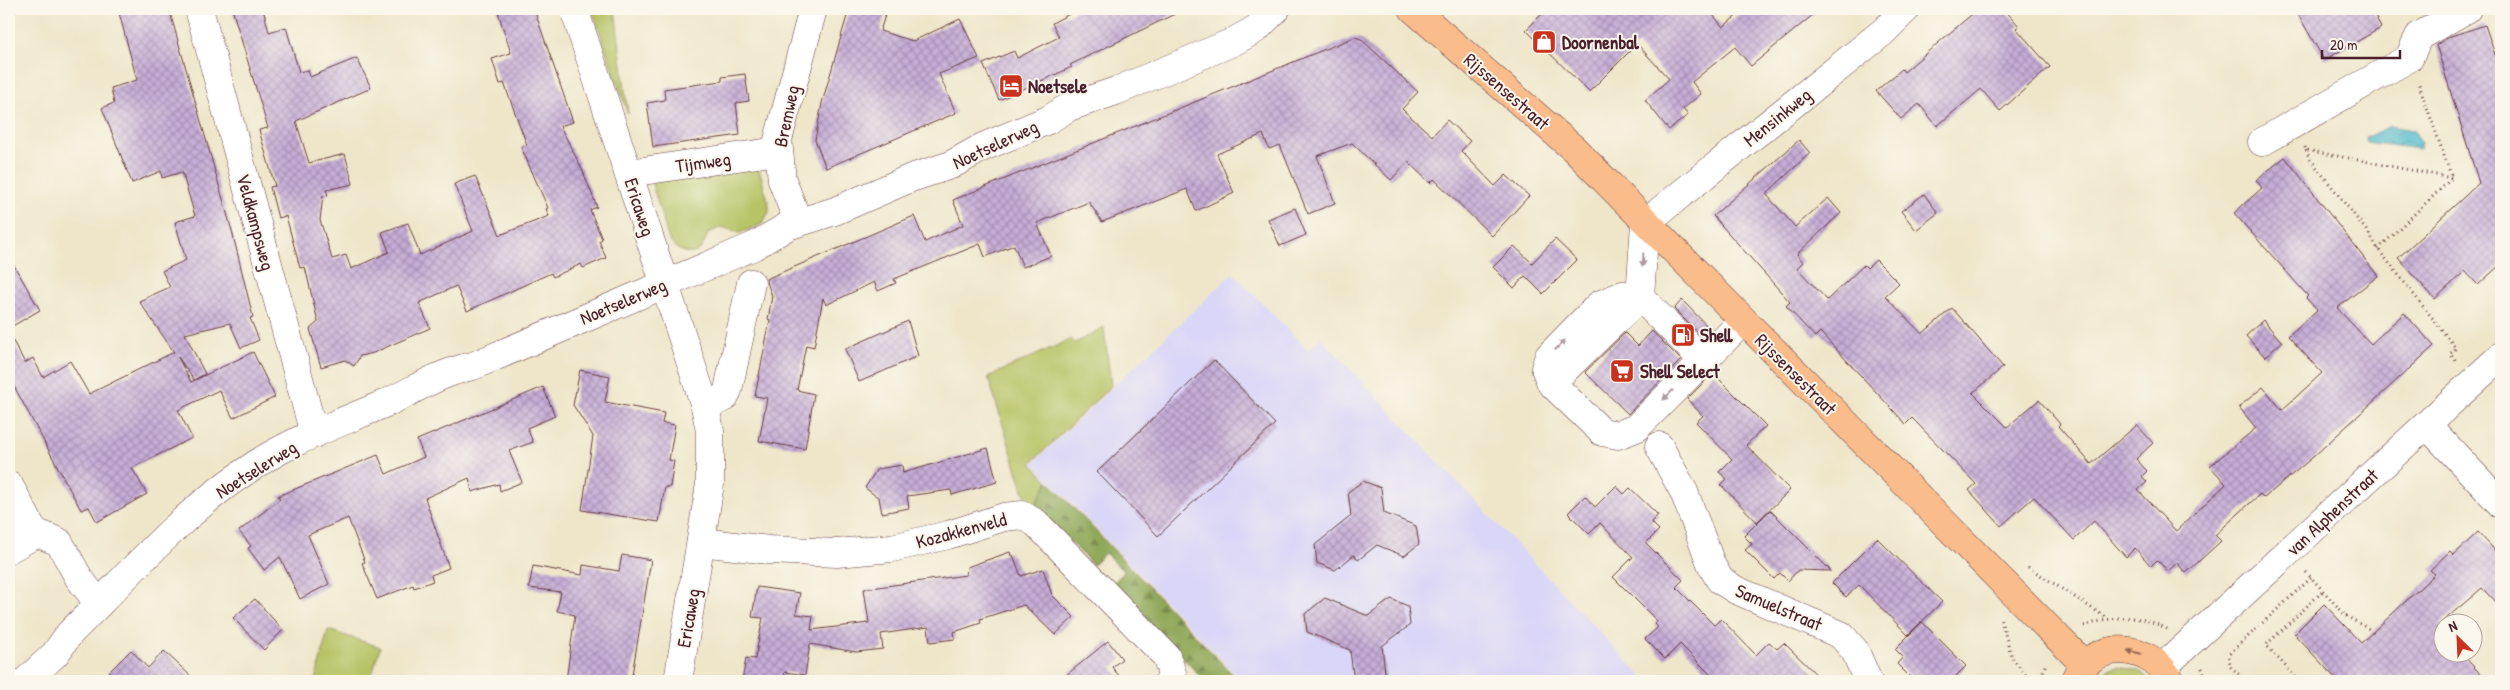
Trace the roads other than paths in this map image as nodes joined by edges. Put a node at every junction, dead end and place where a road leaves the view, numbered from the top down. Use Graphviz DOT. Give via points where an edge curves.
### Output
graph roads {
  1 [pos="198,9"];
  2 [pos="574,9"];
  3 [pos="813,9"];
  4 [pos="1276,9"];
  5 [pos="1413,9"];
  6 [pos="1906,9"];
  7 [pos="2467,9"];
  8 [pos="2262,142"];
  9 [pos="777,152"];
  10 [pos="629,173"];
  11 [pos="798,222"];
  12 [pos="1645,222"];
  13 [pos="751,283"];
  14 [pos="665,284"];
  15 [pos="1640,297"];
  16 [pos="1743,321"];
  17 [pos="2501,356"];
  18 [pos="1702,360"];
  19 [pos="705,406"];
  20 [pos="2427,425"];
  21 [pos="314,434"];
  22 [pos="1659,446"];
  23 [pos="9,485"];
  24 [pos="2501,504"];
  25 [pos="37,533"];
  26 [pos="701,542"];
  27 [pos="9,549"];
  28 [pos="99,604"];
  29 [pos="2079,673"];
  30 [pos="2166,675"];
  31 [pos="26,681"];
  32 [pos="678,681"];
  33 [pos="1169,681"];
  34 [pos="1868,681"];
  1 -- 21 [label="street, Veldkampsweg"];
  2 -- 10 [label="street, Ericaweg"];
  3 -- 9 [label="street, Bremweg" via="779,129"];
  4 -- 11 [label="street, Noetselerweg" via="1256,29 1233,42 1069,107 951,165 911,178 835,211"];
  5 -- 12 [label="main road, Rijssensestraat" via="1574,150"];
  6 -- 12 [label="street, Mensinkweg" via="1883,32"];
  7 -- 8 [label="street" via="2419,36 2410,58"];
  9 -- 10 [label="street, Tijmweg"];
  9 -- 11 [label="street, Bremweg" via="782,180"];
  10 -- 14 [label="street, Ericaweg"];
  11 -- 14 [label="street, Noetselerweg" via="754,246"];
  12 -- 15 [label="street, one-way"];
  12 -- 16 [label="main road, Rijssensestraat"];
  13 -- 19 [label="street" via="728,390 724,398"];
  14 -- 19 [label="street, Ericaweg"];
  14 -- 21 [label="street, Noetselerweg" via="473,366 443,375"];
  15 -- 18 [label="street"];
  18 -- 15 [label="street, one-way" via="1636,428 1618,435 1602,432 1551,383 1545,368 1549,356 1599,305 1623,295"];
  16 -- 18 [label="street"];
  16 -- 29 [label="main road, Rijssensestraat"];
  17 -- 20 [label="street, van Alphenstraat"];
  19 -- 26 [label="street, Ericaweg" via="711,458"];
  20 -- 24 [label="street"];
  20 -- 30 [label="street, van Alphenstraat" via="2288,553"];
  21 -- 28 [label="street, Noetselerweg" via="265,458 220,489"];
  22 -- 34 [label="street, Samuelstraat" via="1684,492 1720,580 1841,635 1854,651"];
  23 -- 25 [label="street"];
  25 -- 27 [label="street"];
  25 -- 28 [label="street" via="59,542 79,578"];
  26 -- 32 [label="street, Ericaweg"];
  26 -- 33 [label="street, Kozakkenveld" via="770,550 846,552 892,548 1022,515 1036,523 1166,656 1172,673"];
  28 -- 31 [label="street, Noetselerweg"];
  30 -- 29 [label="main road, one-way" via="2142,654 2118,649 2100,654"];
}
